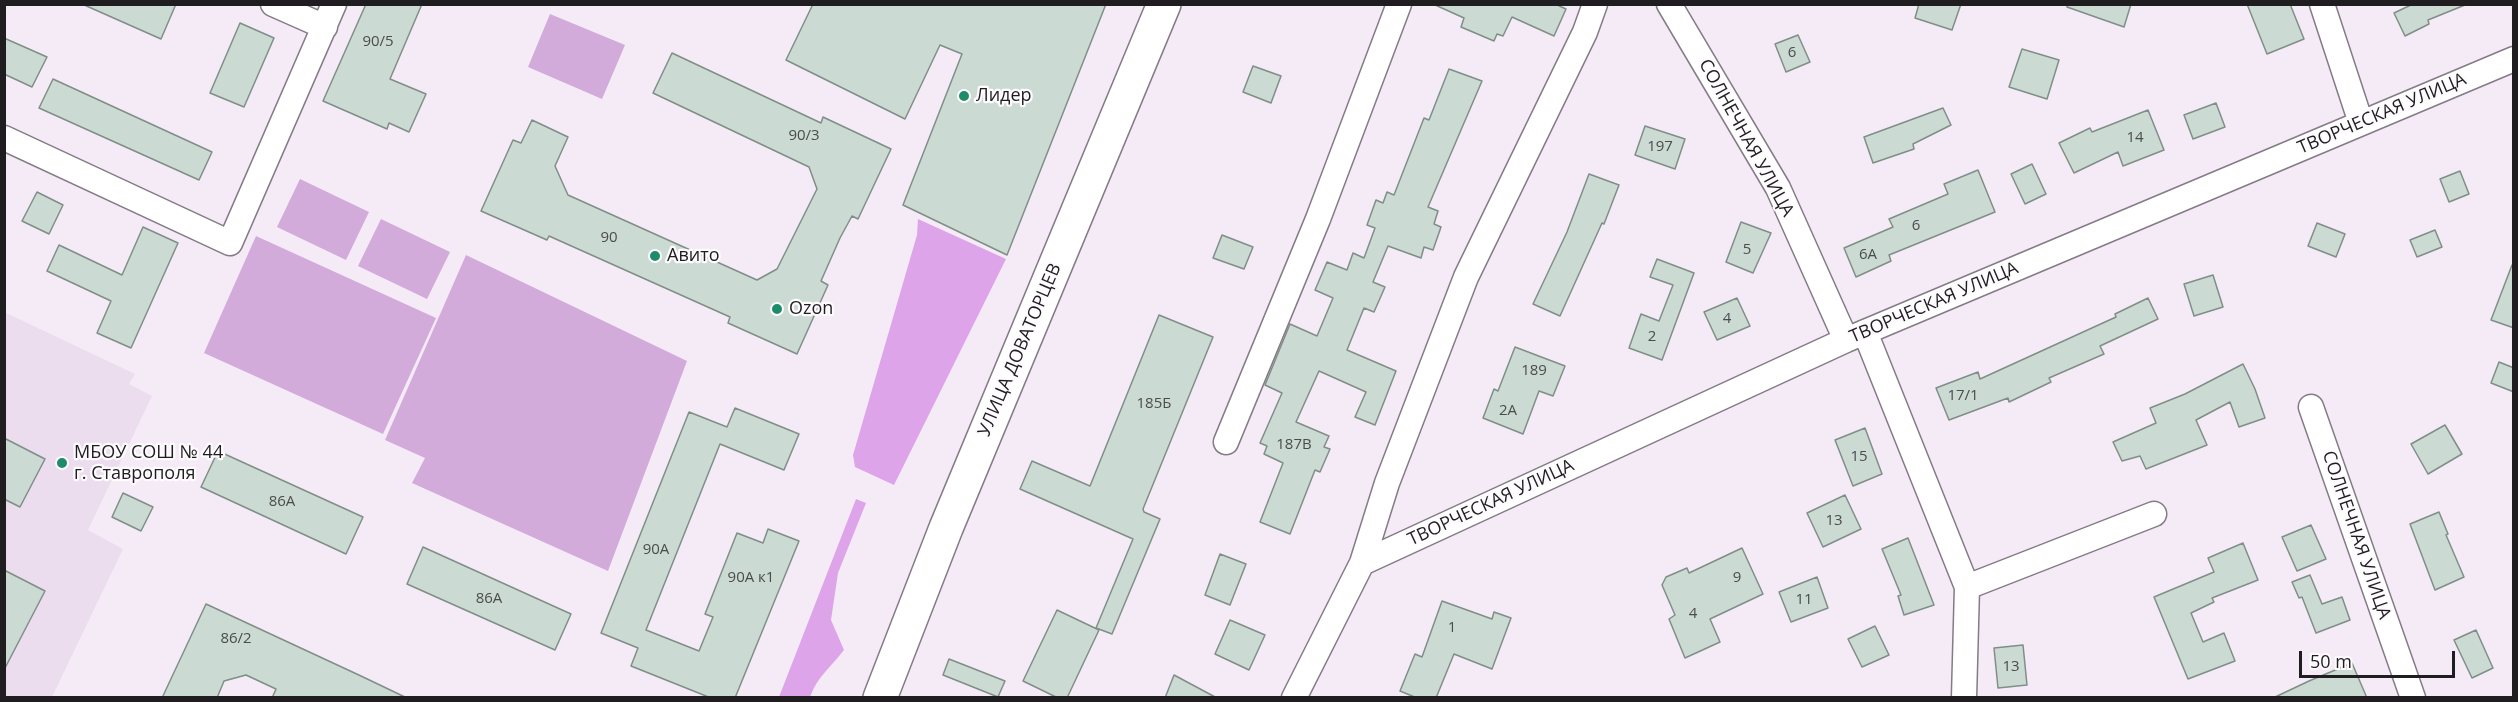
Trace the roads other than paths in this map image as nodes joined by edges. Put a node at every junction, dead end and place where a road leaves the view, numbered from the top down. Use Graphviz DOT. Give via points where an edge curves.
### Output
graph roads {
  1 [pos="273,4"];
  2 [pos="334,4"];
  3 [pos="1164,4"];
  4 [pos="1400,4"];
  5 [pos="1595,4"];
  6 [pos="1669,4"];
  7 [pos="2322,4"];
  8 [pos="325,27"];
  9 [pos="2514,59"];
  10 [pos="2361,123"];
  11 [pos="4,138"];
  12 [pos="1856,336"];
  13 [pos="2311,407"];
  14 [pos="1226,442"];
  15 [pos="2154,514"];
  16 [pos="1362,563"];
  17 [pos="1967,587"];
  18 [pos="880,698"];
  19 [pos="1294,698"];
  20 [pos="1964,698"];
  21 [pos="2413,698"];
  1 -- 8 [label="street"];
  2 -- 8 [label="street"];
  3 -- 18 [label="main road, УЛИЦА ДОВАТОРЦЕВ" via="946,528"];
  4 -- 14 [label="street"];
  5 -- 16 [label="street" via="1466,277"];
  6 -- 12 [label="street, СОЛНЕЧНАЯ УЛИЦА" via="1778,188"];
  7 -- 10 [label="street"];
  8 -- 11 [label="street" via="230,243"];
  9 -- 10 [label="street, ТВОРЧЕСКАЯ УЛИЦА"];
  10 -- 12 [label="street, ТВОРЧЕСКАЯ УЛИЦА"];
  12 -- 16 [label="street, ТВОРЧЕСКАЯ УЛИЦА"];
  12 -- 17 [label="street, СОЛНЕЧНАЯ УЛИЦА"];
  13 -- 21 [label="street, СОЛНЕЧНАЯ УЛИЦА"];
  15 -- 17 [label="street"];
  16 -- 19 [label="street"];
  17 -- 20 [label="street, СОЛНЕЧНАЯ УЛИЦА"];
}
